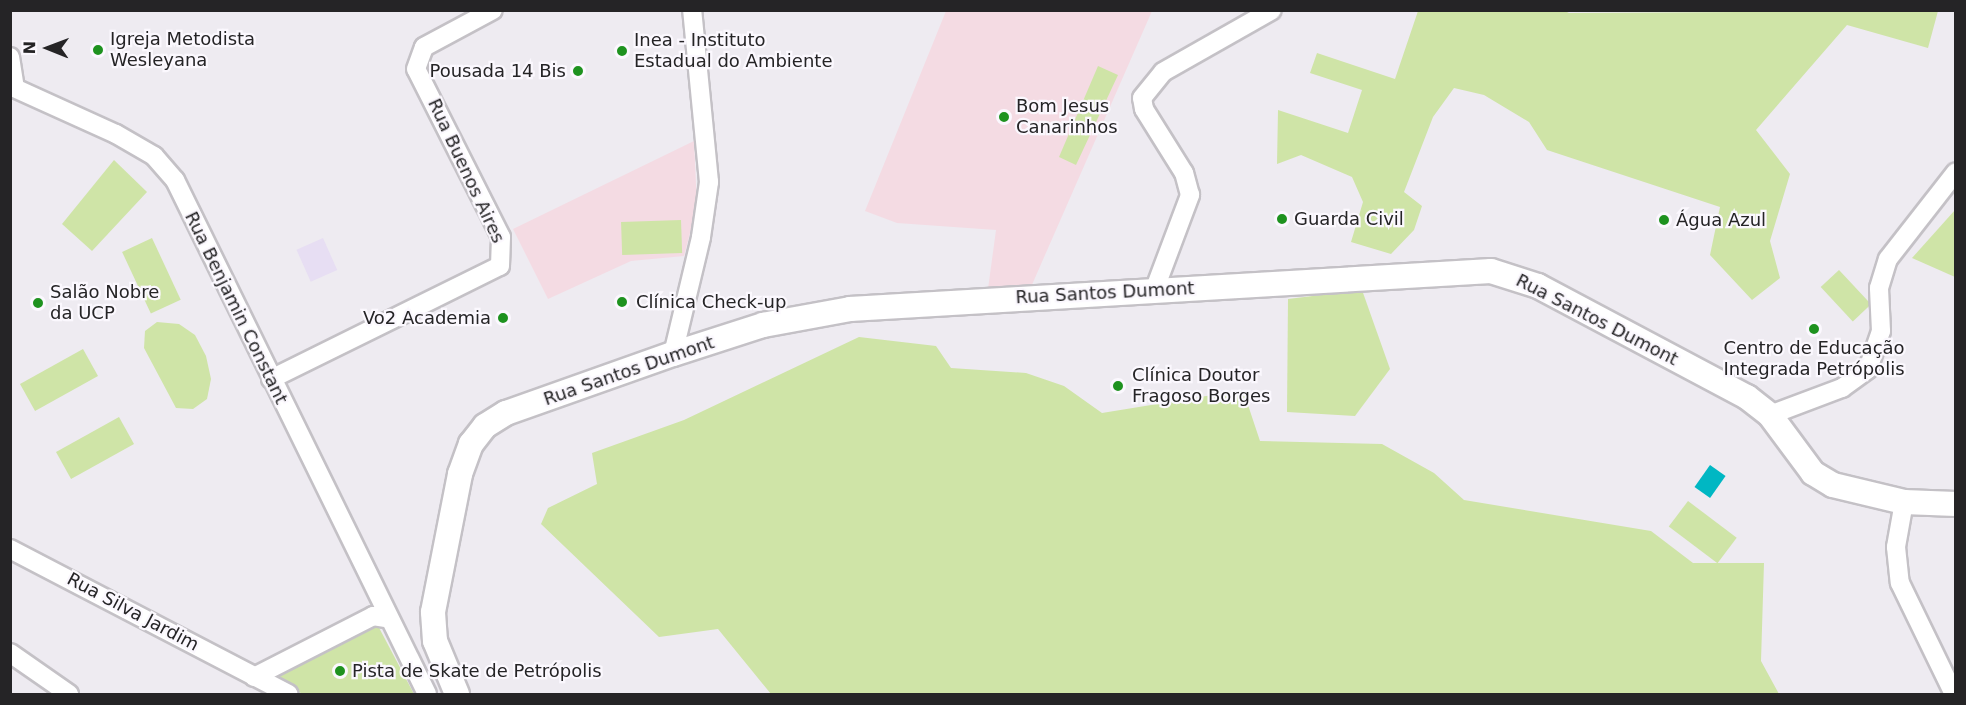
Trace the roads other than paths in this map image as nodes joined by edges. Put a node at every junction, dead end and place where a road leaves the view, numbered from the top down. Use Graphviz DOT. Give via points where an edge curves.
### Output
graph roads {
  1 [pos="493,10"];
  2 [pos="692,10"];
  3 [pos="1272,10"];
  4 [pos="462,17"];
  5 [pos="10,57"];
  6 [pos="13,87"];
  7 [pos="1956,172"];
  8 [pos="1154,291"];
  9 [pos="673,354"];
  10 [pos="271,380"];
  11 [pos="1770,415"];
  12 [pos="1904,502"];
  13 [pos="1956,504"];
  14 [pos="10,549"];
  15 [pos="379,613"];
  16 [pos="10,652"];
  17 [pos="254,677"];
  18 [pos="69,694"];
  19 [pos="288,694"];
  20 [pos="427,694"];
  21 [pos="457,694"];
  22 [pos="1954,694"];
  1 -- 4 [label="street, Rua Buenos Aires"];
  2 -- 9 [label="street" via="709,182 697,260"];
  3 -- 8 [label="street" via="1163,72 1142,98 1190,195"];
  4 -- 10 [label="street, Rua Buenos Aires" via="424,47 417,69 501,237 500,266"];
  5 -- 6 [label="street"];
  6 -- 10 [label="street, Rua Benjamin Constant" via="154,156 175,180"];
  7 -- 11 [label="street" via="1899,239 1888,259 1879,288 1881,331 1868,369 1842,388"];
  8 -- 9 [label="main road, Rua Santos Dumont" via="850,309 790,318"];
  8 -- 11 [label="main road, Rua Santos Dumont" via="1491,271 1538,286 1747,397"];
  9 -- 21 [label="main road, Rua Santos Dumont" via="506,413 485,426 471,444 460,474 432,626"];
  10 -- 15 [label="street, Rua Benjamin Constant"];
  11 -- 12 [label="main road, Rua Santos Dumont" via="1813,473 1843,488"];
  12 -- 13 [label="main road, Rua Santos Dumont"];
  12 -- 22 [label="street" via="1896,547 1900,583"];
  14 -- 17 [label="street, Rua Silva Jardim"];
  15 -- 17 [label="street"];
  15 -- 20 [label="street, Rua Benjamin Constant"];
  16 -- 18 [label="street"];
  17 -- 19 [label="street, Rua Silva Jardim"];
}
